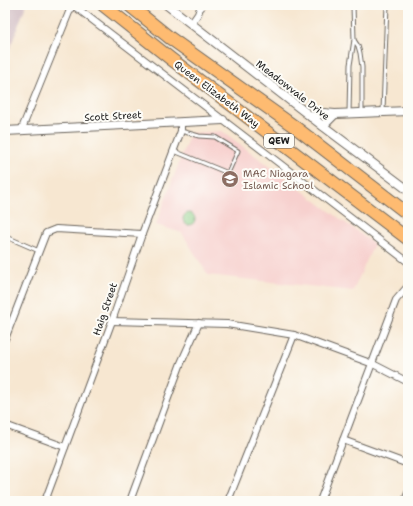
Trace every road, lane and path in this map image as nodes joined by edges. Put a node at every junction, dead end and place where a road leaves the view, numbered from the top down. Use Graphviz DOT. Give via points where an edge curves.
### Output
graph roads {
  1 [pos="73,5"];
  2 [pos="100,5"];
  3 [pos="103,5"];
  4 [pos="129,5"];
  5 [pos="167,5"];
  6 [pos="201,5"];
  7 [pos="353,5"];
  8 [pos="387,5"];
  9 [pos="191,24"];
  10 [pos="354,40"];
  11 [pos="150,42"];
  12 [pos="408,111"];
  13 [pos="382,112"];
  14 [pos="335,114"];
  15 [pos="362,114"];
  16 [pos="349,115"];
  17 [pos="311,117"];
  18 [pos="222,120"];
  19 [pos="181,126"];
  20 [pos="323,126"];
  21 [pos="21,131"];
  22 [pos="5,132"];
  23 [pos="174,151"];
  24 [pos="408,190"];
  25 [pos="408,214"];
  26 [pos="142,234"];
  27 [pos="408,239"];
  28 [pos="5,242"];
  29 [pos="39,250"];
  30 [pos="408,262"];
  31 [pos="408,286"];
  32 [pos="112,321"];
  33 [pos="199,323"];
  34 [pos="294,335"];
  35 [pos="5,340"];
  36 [pos="373,364"];
  37 [pos="408,382"];
  38 [pos="5,425"];
  39 [pos="343,440"];
  40 [pos="65,447"];
  41 [pos="408,464"];
  42 [pos="408,493"];
  43 [pos="45,501"];
  44 [pos="130,501"];
  45 [pos="228,501"];
  46 [pos="320,501"];
  47 [pos="405,501"];
  1 -- 18 [label="street"];
  1 -- 21 [label="street"];
  2 -- 11 [label="highway"];
  3 -- 11 [label="highway, Queen Elizabeth Way / QEW"];
  4 -- 25 [label="highway, Queen Elizabeth Way / QEW"];
  5 -- 9 [label="street, Meadowvale Drive"];
  6 -- 9 [label="street"];
  7 -- 10 [label="lane"];
  8 -- 13 [label="lane"];
  9 -- 17 [label="street, Meadowvale Drive"];
  10 -- 15 [label="lane" via="362,60"];
  10 -- 16 [label="lane" via="350,65"];
  11 -- 27 [label="highway, Queen Elizabeth Way / QEW"];
  12 -- 13 [label="street"];
  13 -- 15 [label="street"];
  14 -- 16 [label="street"];
  14 -- 17 [label="street" via="324,113"];
  14 -- 20 [label="street"];
  15 -- 16 [label="street"];
  17 -- 20 [label="street, Meadowvale Drive"];
  18 -- 19 [label="street, Scott Street"];
  18 -- 30 [label="street"];
  19 -- 21 [label="street, Scott Street"];
  19 -- 23 [label="street, Haig Street"];
  19 -- 23 [label="lane" via="199,136 215,137 238,151 228,173"];
  20 -- 24 [label="street, Meadowvale Drive"];
  21 -- 22 [label="street, Scott Street"];
  23 -- 26 [label="street, Haig Street"];
  26 -- 29 [label="street" via="56,229 46,233"];
  26 -- 32 [label="street, Haig Street"];
  28 -- 29 [label="lane" via="9,238"];
  29 -- 35 [label="street"];
  31 -- 36 [label="street" via="396,300"];
  32 -- 33 [label="street"];
  32 -- 40 [label="street, Haig Street"];
  33 -- 34 [label="street" via="227,324"];
  33 -- 44 [label="street" via="181,363"];
  34 -- 36 [label="street"];
  34 -- 45 [label="street"];
  36 -- 37 [label="street"];
  36 -- 39 [label="street"];
  38 -- 40 [label="street"];
  39 -- 41 [label="street"];
  39 -- 46 [label="street"];
  40 -- 43 [label="street, Haig Street"];
  42 -- 47 [label="street"];
}
